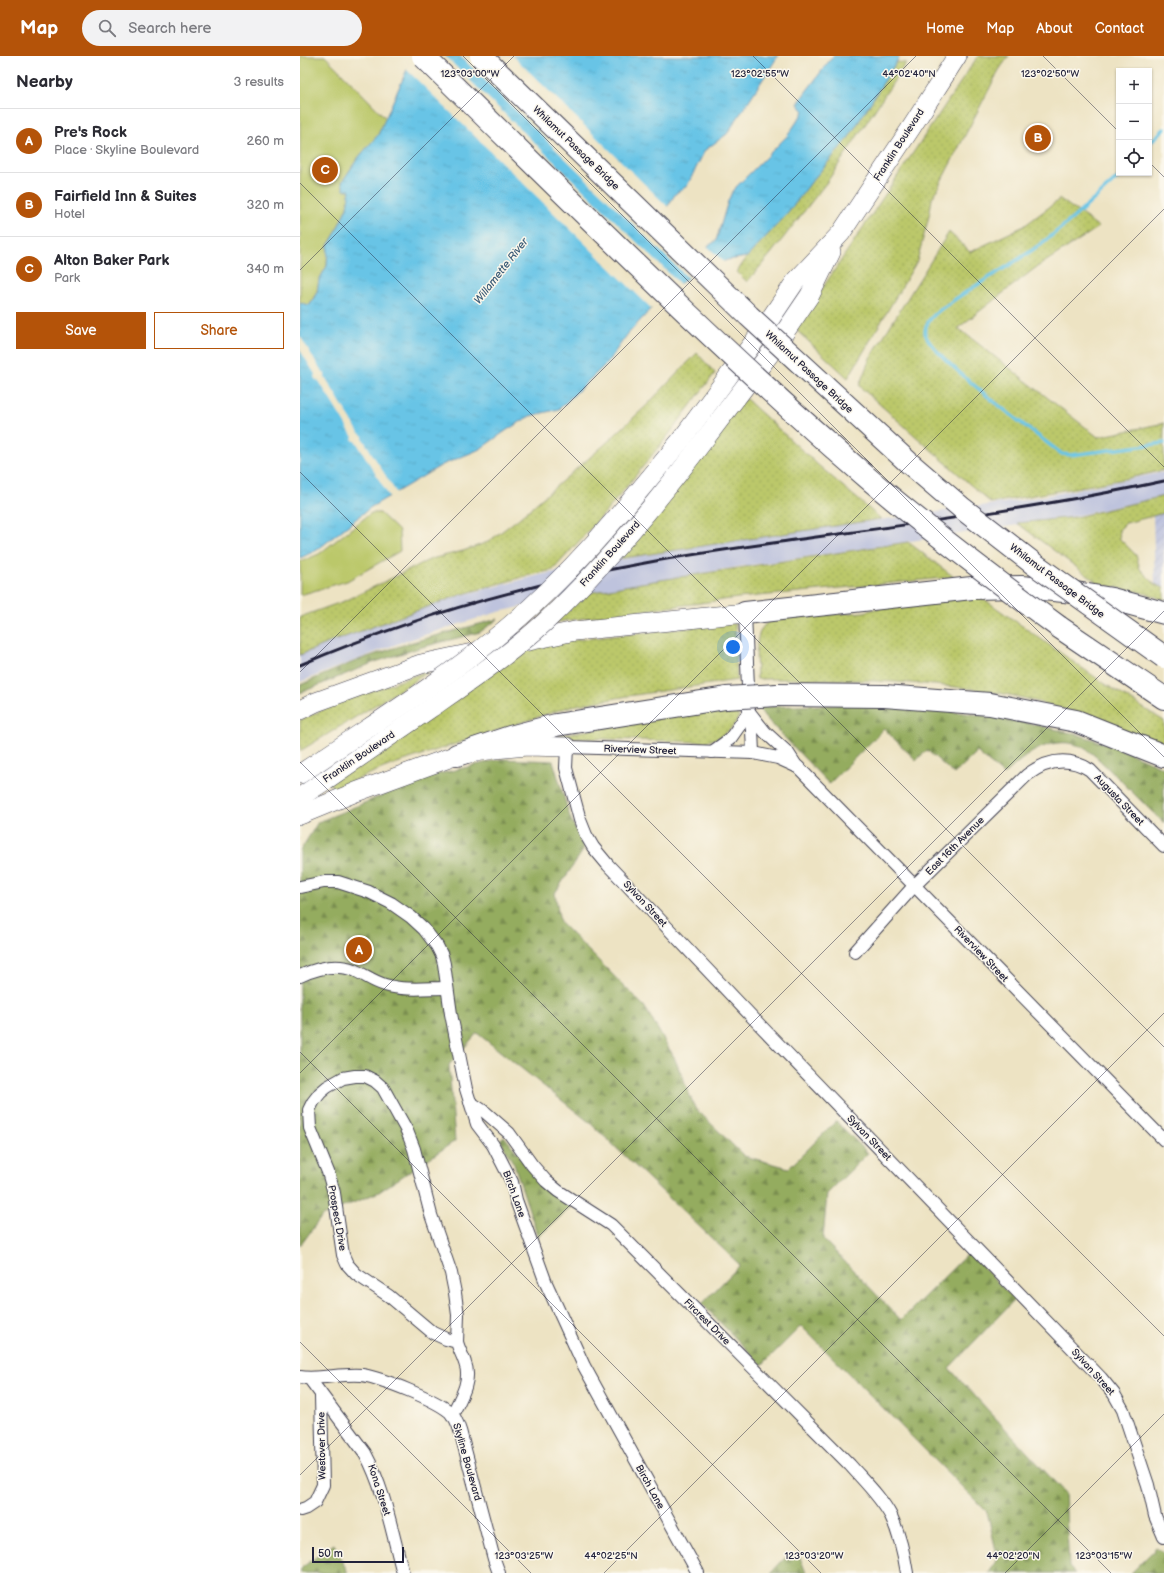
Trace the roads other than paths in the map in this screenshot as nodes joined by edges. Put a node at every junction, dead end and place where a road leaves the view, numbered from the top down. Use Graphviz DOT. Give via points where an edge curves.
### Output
graph roads {
  1 [pos="423,56"];
  2 [pos="482,56"];
  3 [pos="957,56"];
  4 [pos="840,234"];
  5 [pos="745,613"];
  6 [pos="1164,613"];
  7 [pos="1164,657"];
  8 [pos="1164,698"];
  9 [pos="300,710"];
  10 [pos="749,712"];
  11 [pos="567,747"];
  12 [pos="712,752"];
  13 [pos="752,753"];
  14 [pos="457,755"];
  15 [pos="1164,756"];
  16 [pos="1070,762"];
  17 [pos="798,767"];
  18 [pos="307,769"];
  19 [pos="300,798"];
  20 [pos="300,815"];
  21 [pos="1164,846"];
  22 [pos="914,886"];
  23 [pos="300,887"];
  24 [pos="855,952"];
  25 [pos="300,976"];
  26 [pos="447,988"];
  27 [pos="470,1102"];
  28 [pos="1164,1140"];
  29 [pos="457,1342"];
  30 [pos="304,1377"];
  31 [pos="321,1396"];
  32 [pos="452,1415"];
  33 [pos="300,1510"];
  34 [pos="1164,1537"];
  35 [pos="403,1573"];
  36 [pos="499,1573"];
  37 [pos="698,1573"];
  38 [pos="907,1573"];
  1 -- 8 [label="highway, bridge" via="685,311 870,480 962,555 1059,627"];
  2 -- 7 [label="highway, Whilamut Passage Bridge, bridge" via="748,316 902,457 1034,564"];
  3 -- 4 [label="main road, Franklin Boulevard"];
  4 -- 18 [label="main road, Franklin Boulevard, bridge" via="795,282 681,440 569,570 496,638 457,668"];
  4 -- 19 [label="main road, Franklin Boulevard, bridge" via="810,295 772,351 652,508 592,575 511,651"];
  5 -- 6 [label="highway" via="972,588 1021,587 1064,590"];
  5 -- 9 [label="main road" via="575,631 429,662"];
  5 -- 10 [label="street"];
  10 -- 12 [label="street" via="730,739"];
  10 -- 13 [label="street"];
  10 -- 17 [label="street, Riverview Street"];
  11 -- 12 [label="street, Riverview Street"];
  11 -- 14 [label="main road" via="527,746"];
  11 -- 34 [label="street, Sylvan Street" via="566,768 580,820 593,847 608,865 1114,1394 1124,1410 1155,1516"];
  12 -- 13 [label="street, Riverview Street"];
  13 -- 17 [label="street, Riverview Street" via="778,758"];
  14 -- 15 [label="highway, bridge" via="556,725 726,698 777,695 884,696 990,704 1076,721"];
  14 -- 20 [label="main road"];
  16 -- 21 [label="street, Augusta Street" via="1083,766 1094,774"];
  16 -- 22 [label="street, East 16th Avenue" via="1047,763 1027,775"];
  17 -- 22 [label="street, Riverview Street"];
  22 -- 24 [label="street, East 16th Avenue"];
  22 -- 28 [label="street, Riverview Street"];
  23 -- 26 [label="street, Birch Lane" via="338,882 369,892 391,903 416,921 437,946 442,956"];
  25 -- 26 [label="street" via="332,966 354,970 396,988"];
  26 -- 27 [label="street, Birch Lane"];
  27 -- 37 [label="street, Birch Lane" via="477,1124 493,1145 512,1182 546,1283 568,1334"];
  27 -- 38 [label="street, Fircrest Drive" via="509,1133 532,1165 558,1191 611,1225 850,1465 890,1515 896,1528"];
  29 -- 29 [label="street, Prospect Drive" via="458,1315 451,1273 431,1216 414,1149 383,1088 365,1076 344,1078 320,1093 309,1110 309,1117 310,1128 334,1193 347,1264 356,1274 389,1296 433,1333"];
  29 -- 32 [label="street, Prospect Drive" via="467,1372 465,1386"];
  30 -- 31 [label="street, Kona Street"];
  30 -- 32 [label="street, Skyline Boulevard" via="374,1377 443,1407"];
  31 -- 33 [label="street, Westover Drive" via="323,1485 315,1502"];
  31 -- 35 [label="street, Kona Street" via="372,1466"];
  32 -- 36 [label="street, Skyline Boulevard" via="463,1442"];
}
